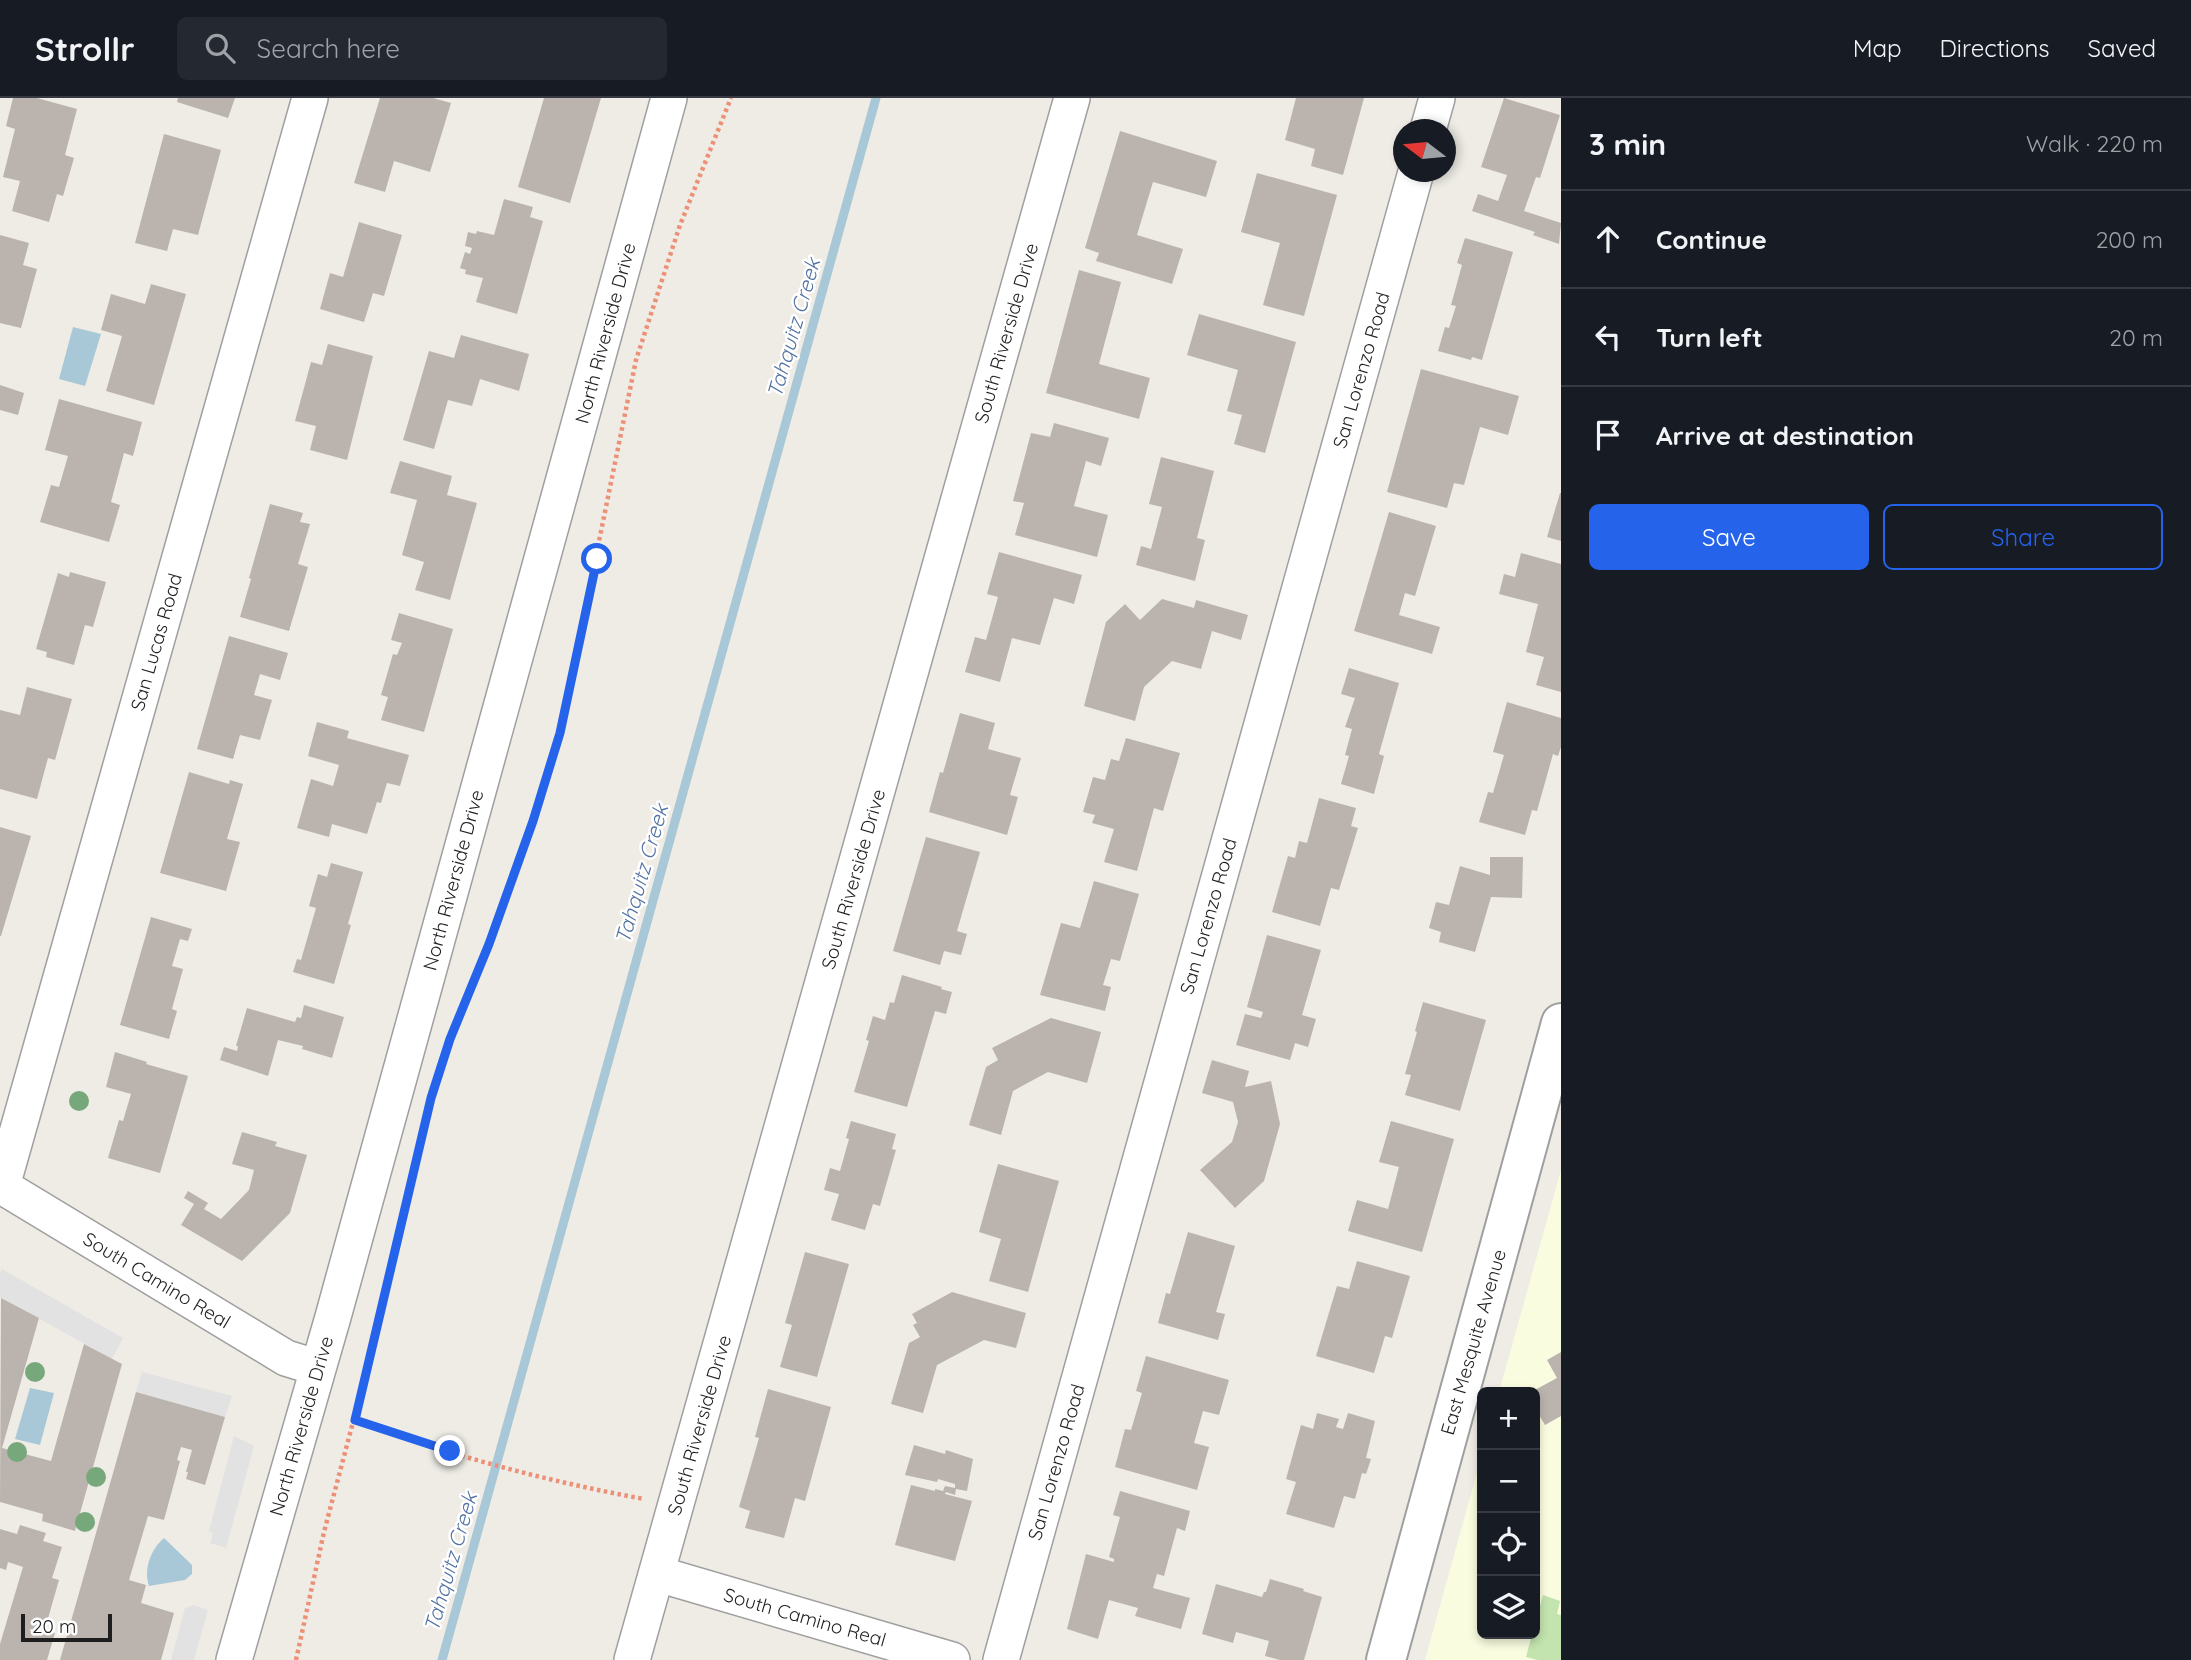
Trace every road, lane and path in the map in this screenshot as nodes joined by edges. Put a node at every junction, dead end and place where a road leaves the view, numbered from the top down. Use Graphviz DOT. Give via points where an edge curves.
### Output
graph roads {
  1 [pos="310,98"];
  2 [pos="669,98"];
  3 [pos="731,98"];
  4 [pos="1072,98"];
  5 [pos="1437,98"];
  6 [pos="1431,119"];
  7 [pos="1413,182"];
  8 [pos="1561,1023"];
  9 [pos="1,1185"];
  10 [pos="318,1368"];
  11 [pos="355,1420"];
  12 [pos="652,1500"];
  13 [pos="657,1574"];
  14 [pos="234,1660"];
  15 [pos="296,1660"];
  16 [pos="632,1660"];
  17 [pos="952,1660"];
  18 [pos="1001,1660"];
  19 [pos="1386,1660"];
  1 -- 9 [label="street, San Lucas Road"];
  2 -- 10 [label="street, North Riverside Drive"];
  3 -- 11 [label="path" via="680,225 636,360 560,733 533,821 431,1098"];
  4 -- 13 [label="street, South Riverside Drive"];
  5 -- 6 [label="street"];
  7 -- 18 [label="street, San Lorenzo Road"];
  8 -- 19 [label="street, East Mesquite Avenue"];
  9 -- 10 [label="street, South Camino Real" via="286,1358"];
  10 -- 14 [label="street, North Riverside Drive"];
  11 -- 12 [label="path" via="584,1488"];
  11 -- 15 [label="path"];
  13 -- 16 [label="street, South Riverside Drive"];
  13 -- 17 [label="street, South Camino Real"];
}
